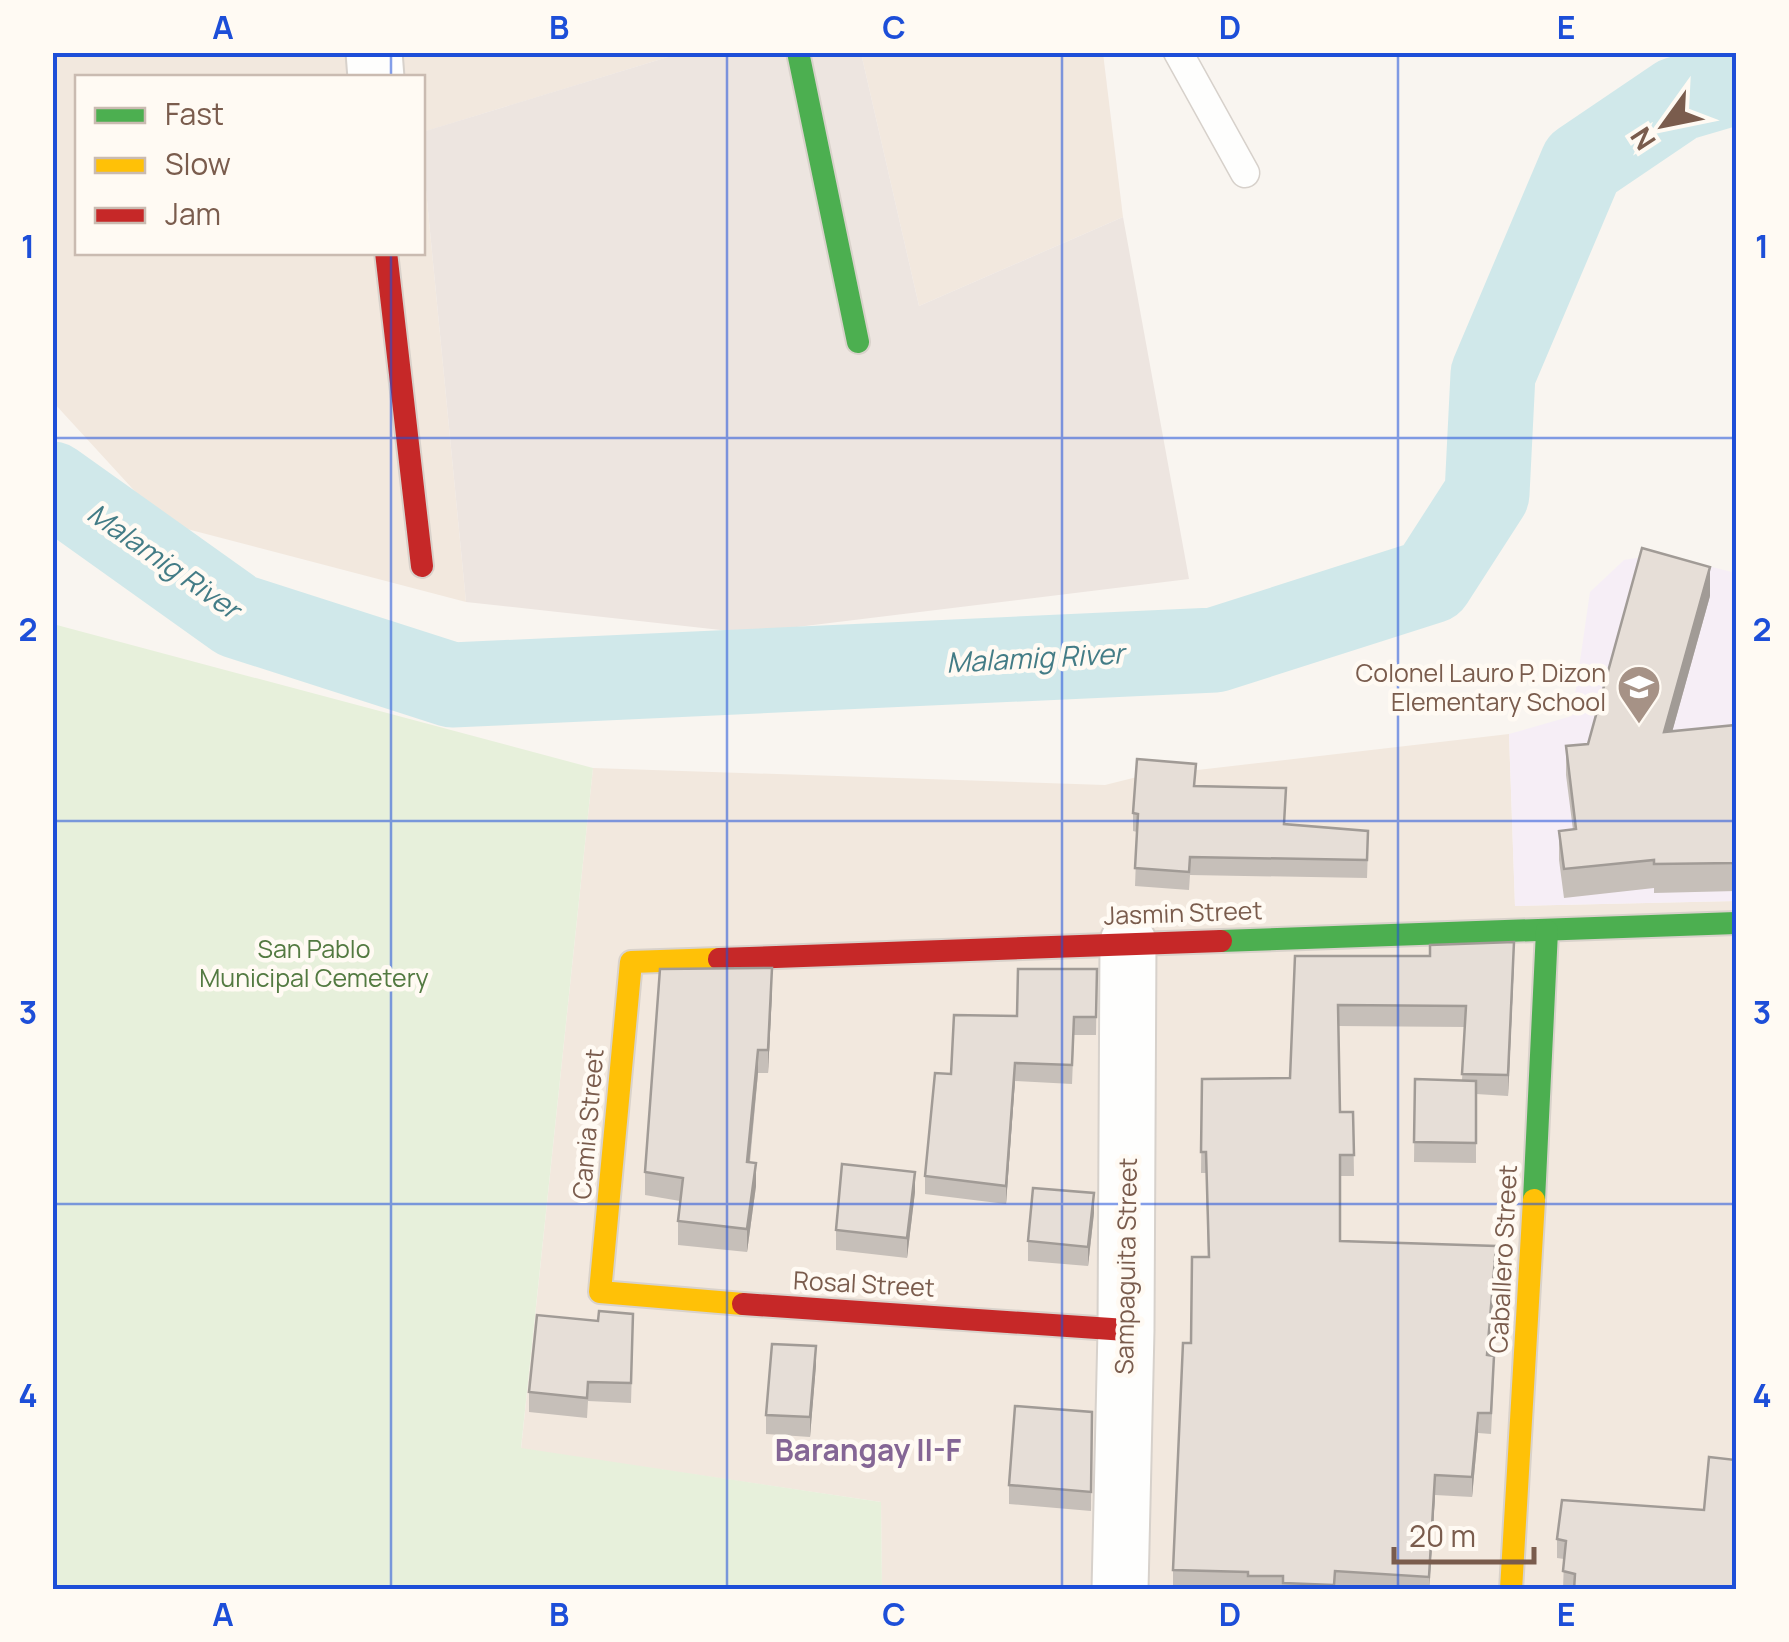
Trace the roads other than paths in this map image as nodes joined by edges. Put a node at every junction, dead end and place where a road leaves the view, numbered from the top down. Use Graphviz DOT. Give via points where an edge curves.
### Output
graph roads {
  1 [pos="798,52"];
  2 [pos="1178,52"];
  3 [pos="1245,172"];
  4 [pos="386,255"];
  5 [pos="858,342"];
  6 [pos="422,566"];
  7 [pos="1736,923"];
  8 [pos="1546,930"];
  9 [pos="1128,942"];
  10 [pos="632,962"];
  11 [pos="600,1292"];
  12 [pos="1126,1330"];
  13 [pos="1120,1590"];
  14 [pos="1511,1590"];
  1 -- 5 [label="street"];
  2 -- 3 [label="lane"];
  4 -- 6 [label="street"];
  7 -- 8 [label="street, Jasmin Street"];
  8 -- 9 [label="street, Jasmin Street"];
  8 -- 14 [label="street, Caballero Street"];
  9 -- 10 [label="street, Jasmin Street"];
  9 -- 12 [label="street, Sampaguita Street"];
  10 -- 11 [label="street, Camia Street"];
  11 -- 12 [label="street, Rosal Street"];
  12 -- 13 [label="street, Sampaguita Street"];
}
